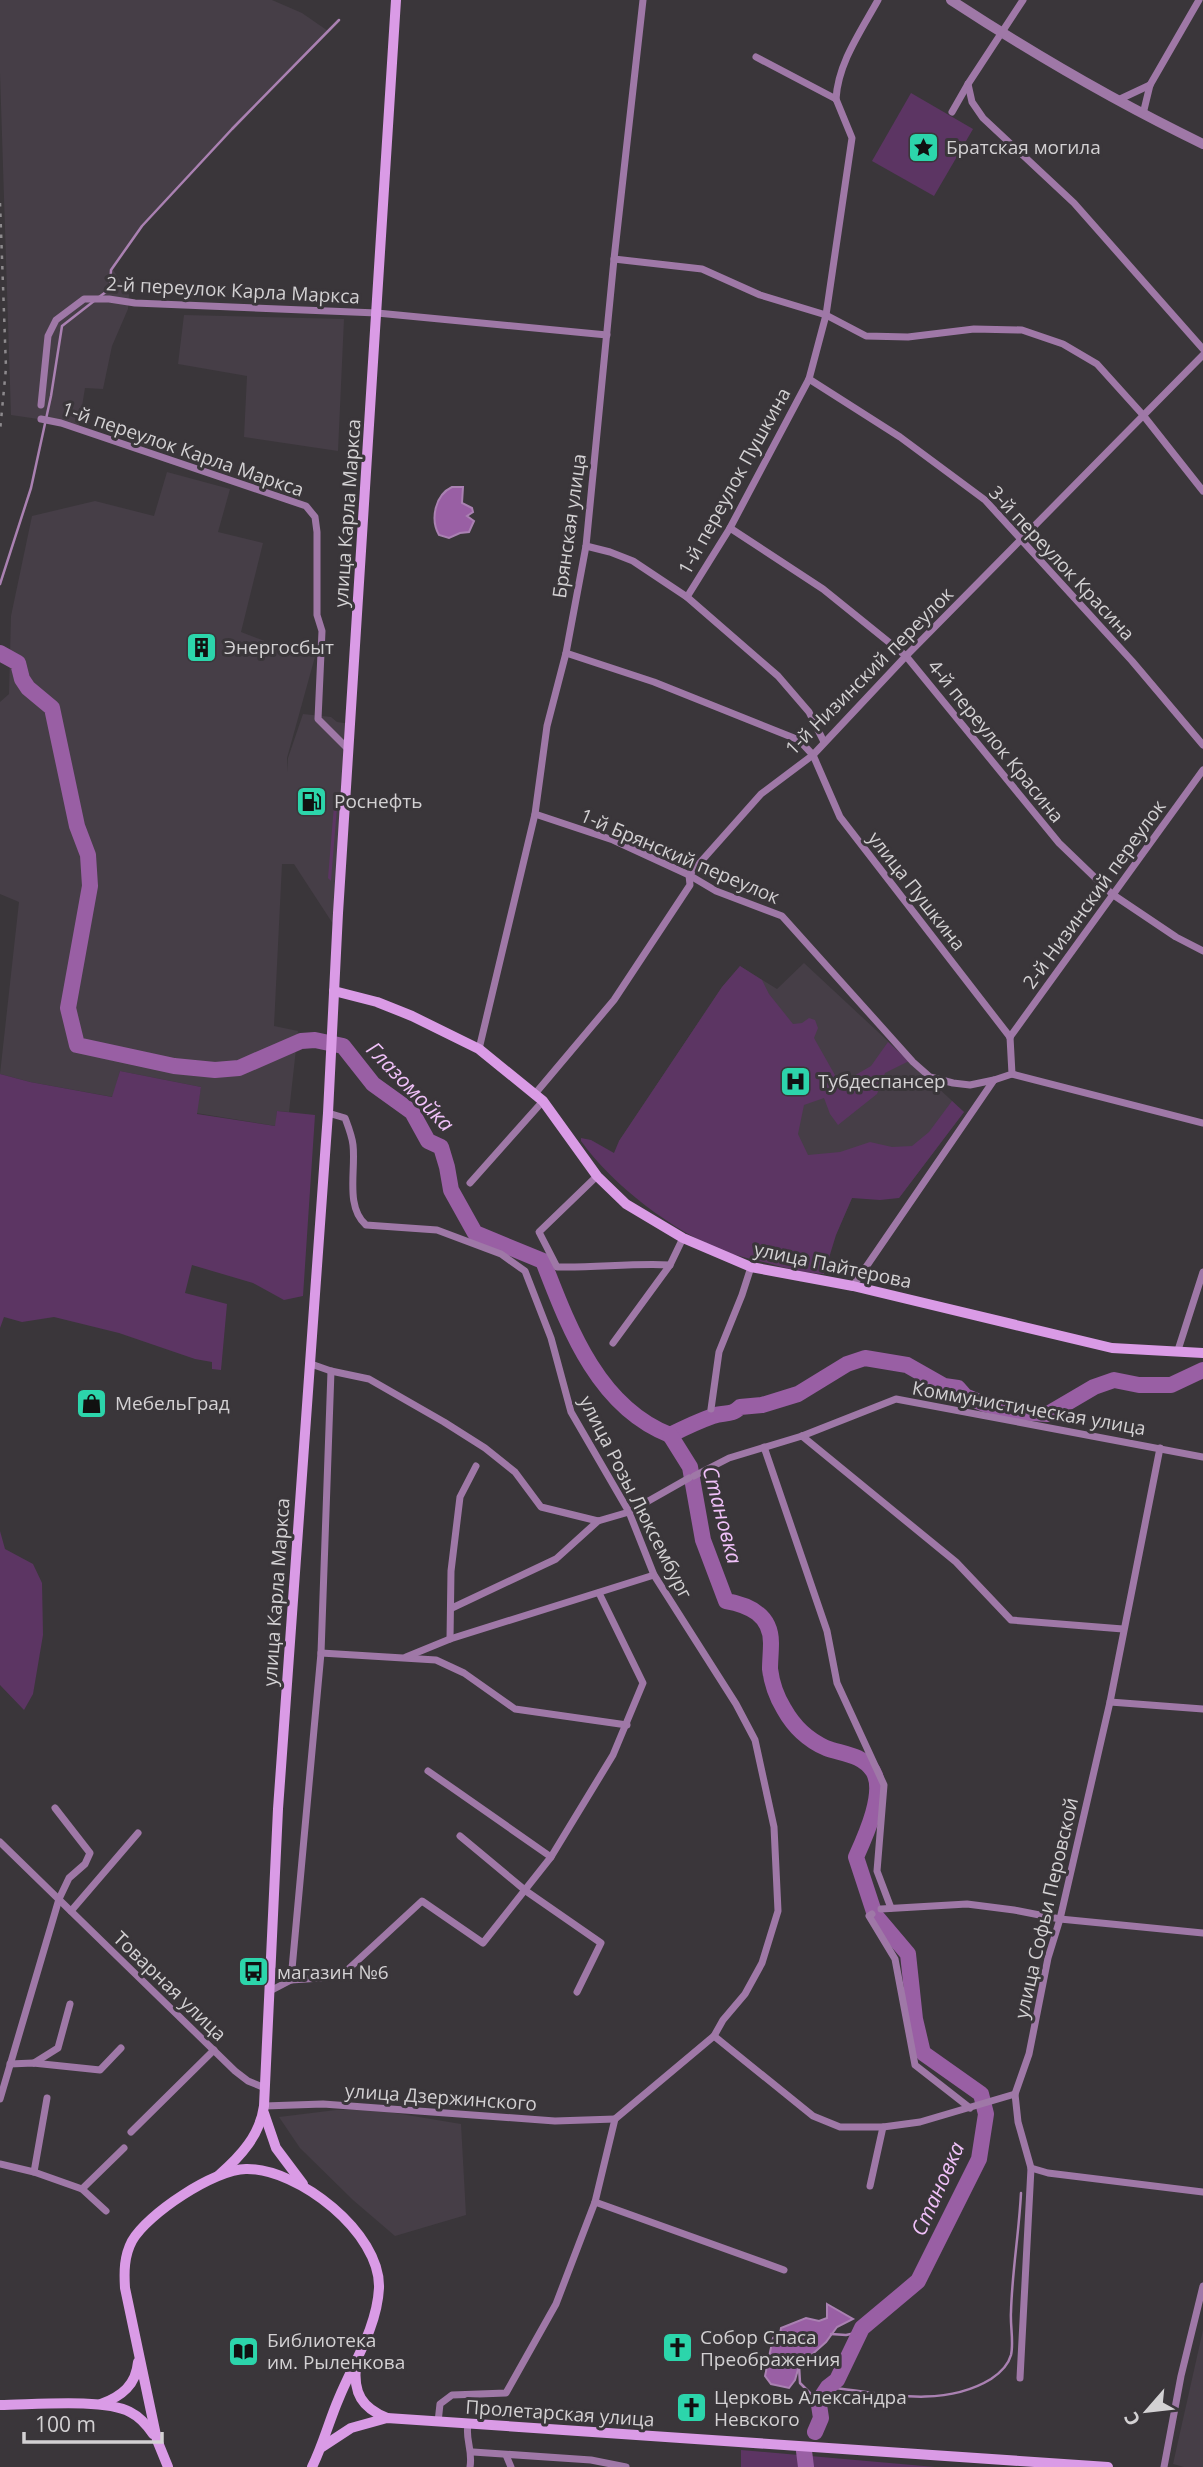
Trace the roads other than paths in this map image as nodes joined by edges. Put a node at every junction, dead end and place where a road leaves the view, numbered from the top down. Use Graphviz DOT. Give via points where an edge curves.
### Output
graph roads {
  1 [pos="396,0"];
  2 [pos="643,0"];
  3 [pos="878,0"];
  4 [pos="951,0"];
  5 [pos="1023,0"];
  6 [pos="1199,0"];
  7 [pos="1001,33"];
  8 [pos="756,57"];
  9 [pos="968,84"];
  10 [pos="1150,85"];
  11 [pos="836,99"];
  12 [pos="1118,100"];
  13 [pos="952,112"];
  14 [pos="1143,114"];
  15 [pos="1203,144"];
  16 [pos="614,259"];
  17 [pos="377,313"];
  18 [pos="826,315"];
  19 [pos="607,335"];
  20 [pos="1203,349"];
  21 [pos="1203,355"];
  22 [pos="809,379"];
  23 [pos="41,405"];
  24 [pos="1143,415"];
  25 [pos="41,419"];
  26 [pos="1203,491"];
  27 [pos="730,528"];
  28 [pos="1020,541"];
  29 [pos="586,547"];
  30 [pos="687,597"];
  31 [pos="566,653"];
  32 [pos="906,656"];
  33 [pos="824,742"];
  34 [pos="1203,745"];
  35 [pos="349,750"];
  36 [pos="813,755"];
  37 [pos="1203,770"];
  38 [pos="535,814"];
  39 [pos="689,875"];
  40 [pos="1112,894"];
  41 [pos="1203,951"];
  42 [pos="334,991"];
  43 [pos="1010,1037"];
  44 [pos="479,1049"];
  45 [pos="1012,1074"];
  46 [pos="994,1080"];
  47 [pos="538,1098"];
  48 [pos="328,1113"];
  49 [pos="1203,1122"];
  50 [pos="597,1176"];
  51 [pos="470,1184"];
  52 [pos="683,1238"];
  53 [pos="670,1265"];
  54 [pos="751,1267"];
  55 [pos="1203,1272"];
  56 [pos="853,1286"];
  57 [pos="613,1343"];
  58 [pos="1178,1350"];
  59 [pos="1203,1353"];
  60 [pos="311,1364"];
  61 [pos="331,1371"];
  62 [pos="711,1409"];
  63 [pos="802,1436"];
  64 [pos="764,1447"];
  65 [pos="1160,1448"];
  66 [pos="1203,1457"];
  67 [pos="476,1466"];
  68 [pos="629,1512"];
  69 [pos="598,1521"];
  70 [pos="654,1575"];
  71 [pos="599,1593"];
  72 [pos="452,1608"];
  73 [pos="1123,1629"];
  74 [pos="450,1639"];
  75 [pos="321,1653"];
  76 [pos="404,1658"];
  77 [pos="1110,1702"];
  78 [pos="1203,1709"];
  79 [pos="627,1725"];
  80 [pos="428,1771"];
  81 [pos="55,1808"];
  82 [pos="138,1833"];
  83 [pos="460,1836"];
  84 [pos="0,1842"];
  85 [pos="551,1857"];
  86 [pos="526,1891"];
  87 [pos="59,1899"];
  88 [pos="891,1908"];
  89 [pos="881,1909"];
  90 [pos="71,1911"];
  91 [pos="872,1914"];
  92 [pos="1060,1919"];
  93 [pos="1203,1933"];
  94 [pos="291,1980"];
  95 [pos="270,1991"];
  96 [pos="577,1992"];
  97 [pos="69,2004"];
  98 [pos="714,2036"];
  99 [pos="121,2048"];
  100 [pos="214,2050"];
  101 [pos="33,2063"];
  102 [pos="10,2064"];
  103 [pos="265,2088"];
  104 [pos="1015,2094"];
  105 [pos="47,2098"];
  106 [pos="0,2099"];
  107 [pos="970,2108"];
  108 [pos="264,2109"];
  109 [pos="615,2119"];
  110 [pos="883,2127"];
  111 [pos="131,2132"];
  112 [pos="124,2148"];
  113 [pos="0,2165"];
  114 [pos="1031,2168"];
  115 [pos="34,2172"];
  116 [pos="219,2175"];
  117 [pos="870,2186"];
  118 [pos="82,2189"];
  119 [pos="310,2191"];
  120 [pos="1203,2192"];
  121 [pos="595,2202"];
  122 [pos="106,2211"];
  123 [pos="785,2270"];
  124 [pos="1203,2286"];
  125 [pos="138,2355"];
  126 [pos="356,2361"];
  127 [pos="1020,2378"];
  128 [pos="0,2405"];
  129 [pos="99,2405"];
  130 [pos="387,2418"];
  131 [pos="438,2422"];
  132 [pos="468,2425"];
  133 [pos="157,2440"];
  134 [pos="322,2447"];
  135 [pos="472,2452"];
  136 [pos="506,2455"];
  137 [pos="168,2467"];
  138 [pos="312,2467"];
  139 [pos="470,2467"];
  140 [pos="511,2467"];
  141 [pos="626,2467"];
  142 [pos="1108,2467"];
  143 [pos="1164,2467"];
  1 -- 17 [label="main road, улица Карла Маркса"];
  2 -- 16 [label="street, Брянская улица"];
  3 -- 11 [label="street" via="847,57"];
  4 -- 7 [label="street"];
  5 -- 7 [label="street"];
  6 -- 10 [label="street"];
  7 -- 9 [label="street"];
  7 -- 12 [label="street"];
  8 -- 11 [label="street"];
  9 -- 13 [label="street"];
  9 -- 20 [label="street" via="972,102 983,118 1074,203"];
  10 -- 12 [label="street"];
  10 -- 14 [label="street"];
  11 -- 18 [label="street, 1-й переулок Пушкина" via="852,138"];
  12 -- 14 [label="street"];
  14 -- 15 [label="street"];
  16 -- 18 [label="street" via="702,269 760,295"];
  16 -- 19 [label="street, Брянская улица"];
  17 -- 19 [label="street, 2-й переулок Карла Маркса"];
  17 -- 23 [label="street, 2-й переулок Карла Маркса" via="84,299 56,320 48,336"];
  17 -- 35 [label="main road, улица Карла Маркса"];
  18 -- 22 [label="street, 1-й переулок Пушкина"];
  18 -- 24 [label="street" via="866,336 1022,330 1063,344 1097,364"];
  19 -- 29 [label="street, Брянская улица"];
  21 -- 24 [label="street, 1-й Низинский переулок"];
  22 -- 27 [label="street, 1-й переулок Пушкина"];
  22 -- 28 [label="street, 3-й переулок Красина" via="900,437 985,500"];
  24 -- 26 [label="street"];
  24 -- 28 [label="street, 1-й Низинский переулок"];
  25 -- 35 [label="street, 1-й переулок Карла Маркса" via="306,506 315,517 317,532 317,615 322,631 318,719"];
  27 -- 30 [label="street, 1-й переулок Пушкина"];
  27 -- 32 [label="street, 4-й переулок Красина" via="823,589"];
  28 -- 32 [label="street, 1-й Низинский переулок"];
  28 -- 34 [label="street, 3-й переулок Красина"];
  29 -- 30 [label="street" via="633,561"];
  29 -- 31 [label="street, Брянская улица"];
  30 -- 33 [label="street" via="778,676 810,712"];
  31 -- 36 [label="street" via="737,713 799,740"];
  31 -- 38 [label="street, Брянская улица" via="547,726"];
  32 -- 33 [label="street, 1-й Низинский переулок"];
  32 -- 40 [label="street, 4-й переулок Красина" via="1059,843"];
  33 -- 36 [label="street, 1-й Низинский переулок"];
  35 -- 42 [label="main road, улица Карла Маркса"];
  36 -- 39 [label="street, 1-й Низинский переулок" via="761,794"];
  36 -- 43 [label="street, улица Пушкина" via="840,817"];
  37 -- 40 [label="street, 2-й Низинский переулок"];
  38 -- 39 [label="street, 1-й Брянский переулок" via="613,840"];
  38 -- 44 [label="street, Брянская улица"];
  39 -- 46 [label="street, 1-й Брянский переулок" via="716,891 782,916 930,1077 970,1085"];
  39 -- 47 [label="street, 1-й Низинский переулок" via="690,885 614,1000"];
  40 -- 41 [label="street, 4-й переулок Красина"];
  40 -- 43 [label="street, 2-й Низинский переулок"];
  42 -- 44 [label="main road, улица Пайтерова" via="377,1002"];
  42 -- 48 [label="main road, улица Карла Маркса"];
  43 -- 45 [label="street"];
  44 -- 47 [label="main road, улица Пайтерова"];
  45 -- 46 [label="street, 1-й Брянский переулок"];
  45 -- 49 [label="street"];
  46 -- 56 [label="street"];
  47 -- 50 [label="main road, улица Пайтерова"];
  47 -- 51 [label="street, 1-й Низинский переулок"];
  48 -- 60 [label="main road, улица Карла Маркса"];
  48 -- 68 [label="street, улица Розы Люксембург" via="345,1118 353,1143 354,1208 366,1225 437,1230 501,1254 525,1271 551,1338 571,1412"];
  50 -- 52 [label="main road, улица Пайтерова" via="626,1204"];
  50 -- 53 [label="street" via="539,1232 557,1267"];
  52 -- 53 [label="street"];
  52 -- 54 [label="main road, улица Пайтерова"];
  53 -- 57 [label="street"];
  54 -- 56 [label="main road, улица Пайтерова"];
  54 -- 62 [label="street" via="719,1352"];
  55 -- 58 [label="street"];
  56 -- 58 [label="main road, улица Пайтерова" via="1112,1348"];
  58 -- 59 [label="main road, улица Пайтерова"];
  60 -- 61 [label="street, Коммунистическая улица"];
  60 -- 95 [label="main road, улица Карла Маркса" via="278,1809"];
  61 -- 69 [label="street, Коммунистическая улица" via="369,1379 485,1448 515,1472 541,1507"];
  61 -- 75 [label="street"];
  63 -- 64 [label="street, Коммунистическая улица"];
  63 -- 65 [label="street, Коммунистическая улица" via="896,1399"];
  63 -- 73 [label="street" via="956,1562 1011,1620"];
  64 -- 68 [label="street, Коммунистическая улица" via="729,1458"];
  64 -- 88 [label="street" via="827,1631 837,1683 884,1785 877,1871"];
  65 -- 66 [label="street, Коммунистическая улица"];
  65 -- 73 [label="street, улица Софьи Перовской"];
  67 -- 72 [label="street" via="460,1497 451,1571"];
  68 -- 69 [label="street, Коммунистическая улица"];
  68 -- 70 [label="street, улица Розы Люксембург"];
  69 -- 72 [label="street, Коммунистическая улица" via="556,1559"];
  70 -- 71 [label="street"];
  70 -- 98 [label="street, улица Розы Люксембург" via="755,1740 774,1827 778,1911 762,1964"];
  71 -- 74 [label="street"];
  71 -- 79 [label="street" via="643,1683"];
  72 -- 74 [label="street"];
  73 -- 77 [label="street, улица Софьи Перовской"];
  74 -- 76 [label="street"];
  75 -- 76 [label="street"];
  75 -- 94 [label="street"];
  76 -- 79 [label="street" via="436,1660 464,1673 515,1709"];
  77 -- 78 [label="street"];
  77 -- 92 [label="street, улица Софьи Перовской"];
  79 -- 85 [label="street"];
  80 -- 85 [label="street"];
  81 -- 87 [label="street" via="90,1853"];
  82 -- 90 [label="street"];
  83 -- 86 [label="street"];
  84 -- 87 [label="street, Товарная улица"];
  85 -- 86 [label="street"];
  86 -- 94 [label="street" via="483,1943 422,1901 343,1974"];
  86 -- 96 [label="street" via="601,1942"];
  87 -- 90 [label="street, Товарная улица"];
  87 -- 102 [label="street"];
  88 -- 89 [label="street"];
  88 -- 92 [label="street" via="967,1904"];
  90 -- 100 [label="street, Товарная улица"];
  91 -- 107 [label="street" via="869,1916 895,1959 915,2065"];
  92 -- 93 [label="street"];
  92 -- 104 [label="street, улица Софьи Перовской" via="1029,2054"];
  94 -- 95 [label="street"];
  95 -- 103 [label="main road, улица Карла Маркса"];
  97 -- 101 [label="street" via="58,2048"];
  98 -- 109 [label="street, улица Розы Люксембург"];
  98 -- 110 [label="street" via="813,2116 840,2127"];
  99 -- 101 [label="street" via="100,2070"];
  100 -- 103 [label="street, Товарная улица" via="248,2081"];
  100 -- 111 [label="street"];
  101 -- 102 [label="street"];
  102 -- 106 [label="street"];
  103 -- 108 [label="main road, улица Карла Маркса"];
  104 -- 107 [label="street"];
  104 -- 114 [label="street, улица Софьи Перовской"];
  105 -- 115 [label="street"];
  107 -- 110 [label="street"];
  108 -- 109 [label="street, улица Дзержинского" via="323,2104 555,2121"];
  108 -- 116 [label="main road, улица Карла Маркса" via="248,2146"];
  108 -- 119 [label="main road, улица Карла Маркса" via="276,2148"];
  109 -- 121 [label="street"];
  110 -- 117 [label="street"];
  112 -- 118 [label="street"];
  113 -- 115 [label="street"];
  114 -- 120 [label="street"];
  114 -- 127 [label="street, улица Софьи Перовской"];
  115 -- 118 [label="street"];
  116 -- 119 [label="main road" via="264,2170"];
  116 -- 125 [label="main road" via="154,2216 131,2242 124,2288"];
  118 -- 122 [label="street"];
  119 -- 126 [label="main road" via="361,2237 377,2267 377,2306"];
  121 -- 123 [label="street"];
  121 -- 131 [label="street" via="556,2304 506,2393 452,2395 440,2404"];
  124 -- 143 [label="street"];
  125 -- 129 [label="main road" via="136,2375 127,2390"];
  125 -- 133 [label="main road"];
  126 -- 130 [label="main road" via="360,2400"];
  126 -- 134 [label="main road"];
  128 -- 129 [label="main road"];
  129 -- 133 [label="main road" via="131,2412"];
  130 -- 131 [label="main road, Пролетарская улица"];
  130 -- 134 [label="main road, Пролетарская улица" via="351,2428"];
  131 -- 132 [label="main road, Пролетарская улица"];
  132 -- 135 [label="street"];
  132 -- 142 [label="main road, Пролетарская улица"];
  133 -- 137 [label="main road"];
  134 -- 138 [label="main road"];
  135 -- 136 [label="street"];
  135 -- 139 [label="street"];
  136 -- 140 [label="street"];
  136 -- 141 [label="street"];
}
